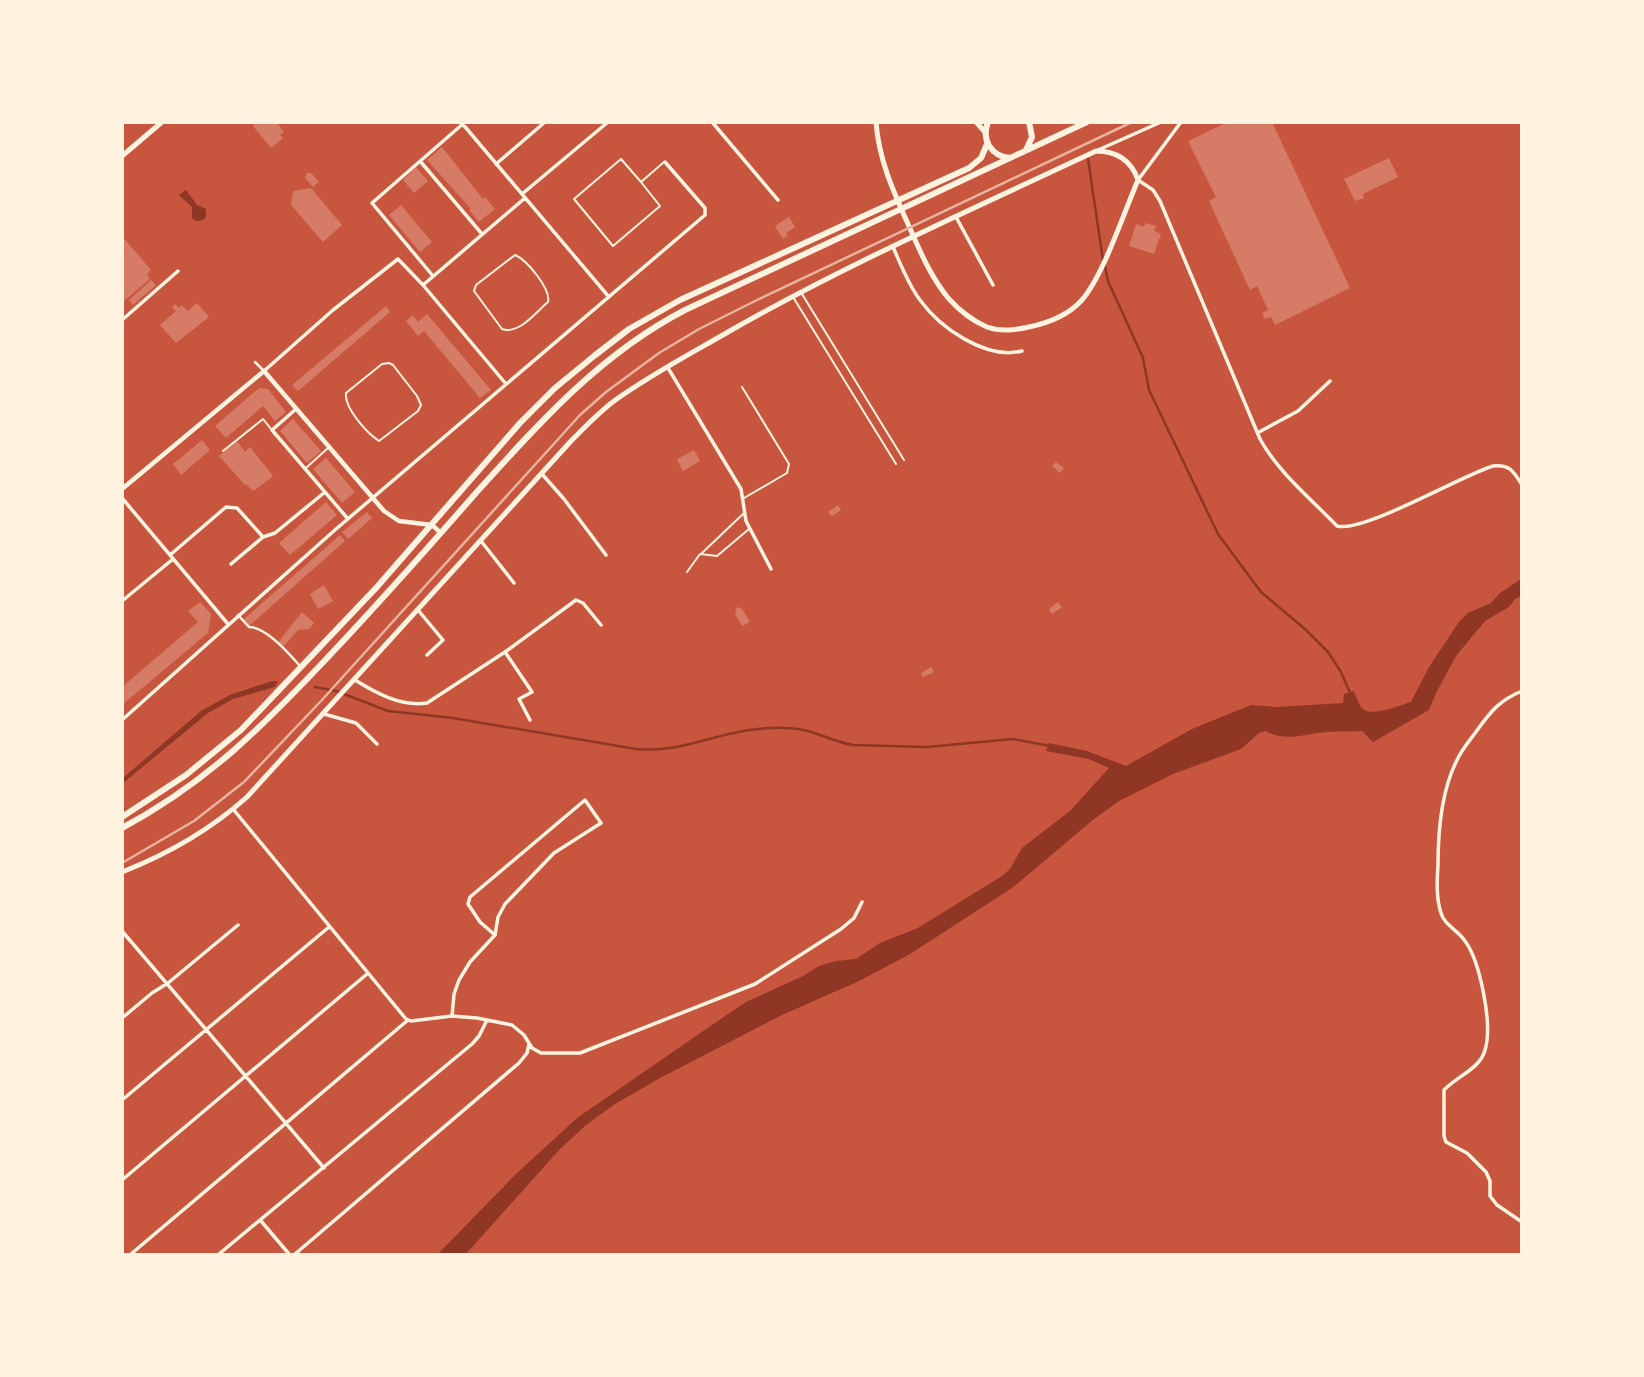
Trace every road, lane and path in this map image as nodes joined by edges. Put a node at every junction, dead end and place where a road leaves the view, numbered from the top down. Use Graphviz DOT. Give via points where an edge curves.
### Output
graph roads {
  1 [pos="162,122"];
  2 [pos="545,122"];
  3 [pos="608,122"];
  4 [pos="712,122"];
  5 [pos="876,122"];
  6 [pos="976,122"];
  7 [pos="988,122"];
  8 [pos="1029,122"];
  9 [pos="1087,122"];
  10 [pos="1161,122"];
  11 [pos="1181,122"];
  12 [pos="463,123"];
  13 [pos="985,132"];
  14 [pos="987,144"];
  15 [pos="1097,151"];
  16 [pos="1025,152"];
  17 [pos="122,156"];
  18 [pos="1010,158"];
  19 [pos="420,161"];
  20 [pos="665,162"];
  21 [pos="496,164"];
  22 [pos="1138,180"];
  23 [pos="641,183"];
  24 [pos="523,196"];
  25 [pos="778,200"];
  26 [pos="956,217"];
  27 [pos="482,234"];
  28 [pos="893,247"];
  29 [pos="178,271"];
  30 [pos="535,274"];
  31 [pos="433,276"];
  32 [pos="424,285"];
  33 [pos="993,285"];
  34 [pos="801,292"];
  35 [pos="793,296"];
  36 [pos="609,297"];
  37 [pos="122,320"];
  38 [pos="1022,351"];
  39 [pos="255,362"];
  40 [pos="667,367"];
  41 [pos="264,370"];
  42 [pos="406,381"];
  43 [pos="1330,381"];
  44 [pos="506,384"];
  45 [pos="742,387"];
  46 [pos="297,409"];
  47 [pos="272,430"];
  48 [pos="1258,432"];
  49 [pos="330,446"];
  50 [pos="223,451"];
  51 [pos="904,460"];
  52 [pos="896,464"];
  53 [pos="305,468"];
  54 [pos="542,473"];
  55 [pos="1521,485"];
  56 [pos="122,489"];
  57 [pos="325,492"];
  58 [pos="373,497"];
  59 [pos="122,498"];
  60 [pos="744,498"];
  61 [pos="744,513"];
  62 [pos="348,519"];
  63 [pos="432,525"];
  64 [pos="749,529"];
  65 [pos="441,533"];
  66 [pos="262,537"];
  67 [pos="481,540"];
  68 [pos="701,554"];
  69 [pos="606,555"];
  70 [pos="172,557"];
  71 [pos="231,564"];
  72 [pos="771,569"];
  73 [pos="687,572"];
  74 [pos="514,583"];
  75 [pos="376,588"];
  76 [pos="384,596"];
  77 [pos="122,601"];
  78 [pos="418,610"];
  79 [pos="238,615"];
  80 [pos="351,615"];
  81 [pos="360,623"];
  82 [pos="228,624"];
  83 [pos="601,625"];
  84 [pos="330,638"];
  85 [pos="338,646"];
  86 [pos="505,652"];
  87 [pos="426,655"];
  88 [pos="303,667"];
  89 [pos="313,673"];
  90 [pos="355,680"];
  91 [pos="1521,691"];
  92 [pos="324,714"];
  93 [pos="122,720"];
  94 [pos="530,720"];
  95 [pos="377,744"];
  96 [pos="233,809"];
  97 [pos="122,817"];
  98 [pos="122,828"];
  99 [pos="122,872"];
  100 [pos="862,902"];
  101 [pos="238,925"];
  102 [pos="329,927"];
  103 [pos="122,931"];
  104 [pos="495,935"];
  105 [pos="368,974"];
  106 [pos="168,983"];
  107 [pos="452,1016"];
  108 [pos="122,1018"];
  109 [pos="408,1020"];
  110 [pos="487,1020"];
  111 [pos="207,1029"];
  112 [pos="529,1044"];
  113 [pos="246,1076"];
  114 [pos="122,1100"];
  115 [pos="287,1124"];
  116 [pos="324,1168"];
  117 [pos="122,1180"];
  118 [pos="261,1221"];
  119 [pos="1521,1222"];
  120 [pos="131,1255"];
  121 [pos="219,1255"];
  122 [pos="289,1255"];
  123 [pos="295,1255"];
  1 -- 17 [label="main road"];
  2 -- 21 [label="street"];
  3 -- 24 [label="street"];
  4 -- 25 [label="street"];
  5 -- 22 [label="main road" via="891,186 939,285 958,308 979,323 1001,330 1061,316 1081,300"];
  6 -- 13 [label="main road"];
  7 -- 13 [label="main road"];
  8 -- 16 [label="main road" via="1032,137"];
  9 -- 16 [label="main road"];
  10 -- 15 [label="street"];
  11 -- 22 [label="street"];
  12 -- 19 [label="street"];
  12 -- 21 [label="street"];
  13 -- 14 [label="main road"];
  14 -- 18 [label="main road" via="994,153"];
  14 -- 63 [label="main road" via="981,158 969,168 691,295 629,329 537,405"];
  15 -- 22 [label="main road" via="1123,158"];
  15 -- 26 [label="main road"];
  16 -- 18 [label="main road"];
  18 -- 65 [label="main road" via="644,333 557,404"];
  19 -- 27 [label="street"];
  19 -- 31 [label="street" via="372,203"];
  20 -- 23 [label="lane"];
  20 -- 36 [label="street" via="706,212"];
  21 -- 24 [label="street"];
  22 -- 48 [label="street" via="1160,201"];
  23 -- 23 [label="lane" via="660,205 613,246 574,199 621,159"];
  24 -- 27 [label="street"];
  24 -- 36 [label="street"];
  26 -- 28 [label="main road"];
  26 -- 33 [label="street"];
  27 -- 31 [label="street"];
  28 -- 34 [label="main road"];
  28 -- 38 [label="street" via="918,298 939,320 989,349 1007,354"];
  29 -- 37 [label="street"];
  30 -- 30 [label="lane" via="549,300 517,329 504,330 474,295 474,288 511,256 519,255"];
  31 -- 32 [label="street"];
  32 -- 41 [label="street" via="398,259"];
  32 -- 44 [label="street"];
  34 -- 35 [label="main road"];
  34 -- 51 [label="lane"];
  35 -- 40 [label="main road"];
  35 -- 52 [label="lane"];
  36 -- 44 [label="street"];
  39 -- 41 [label="street"];
  40 -- 54 [label="main road" via="596,416"];
  40 -- 60 [label="street"];
  41 -- 46 [label="street"];
  41 -- 56 [label="street"];
  42 -- 42 [label="lane" via="393,365 385,363 346,393 348,405 379,440 421,408"];
  43 -- 48 [label="street" via="1298,411"];
  44 -- 58 [label="street"];
  45 -- 60 [label="lane" via="789,464 787,473"];
  46 -- 47 [label="street"];
  46 -- 49 [label="street"];
  47 -- 50 [label="lane" via="263,419"];
  47 -- 53 [label="street"];
  48 -- 55 [label="street" via="1272,458 1337,526 1345,528 1493,467 1511,469"];
  49 -- 53 [label="lane"];
  49 -- 58 [label="street"];
  53 -- 57 [label="street"];
  54 -- 67 [label="main road"];
  54 -- 69 [label="street"];
  57 -- 62 [label="street"];
  57 -- 66 [label="street" via="275,533"];
  58 -- 62 [label="street"];
  58 -- 63 [label="street" via="400,521"];
  59 -- 70 [label="street"];
  60 -- 61 [label="street"];
  61 -- 64 [label="street"];
  61 -- 68 [label="lane"];
  62 -- 79 [label="street"];
  63 -- 65 [label="street"];
  63 -- 75 [label="main road"];
  64 -- 68 [label="lane" via="718,556"];
  64 -- 72 [label="street"];
  65 -- 76 [label="main road"];
  66 -- 70 [label="street" via="237,508 226,507"];
  66 -- 71 [label="street"];
  67 -- 74 [label="street"];
  67 -- 78 [label="main road"];
  68 -- 73 [label="lane"];
  70 -- 77 [label="street"];
  70 -- 82 [label="street"];
  75 -- 76 [label="main road"];
  75 -- 80 [label="main road"];
  76 -- 81 [label="main road"];
  78 -- 87 [label="street" via="443,640"];
  78 -- 90 [label="main road"];
  79 -- 82 [label="street"];
  79 -- 88 [label="street"];
  80 -- 81 [label="main road"];
  80 -- 84 [label="main road"];
  81 -- 85 [label="main road"];
  82 -- 93 [label="street"];
  83 -- 86 [label="street" via="576,600"];
  84 -- 85 [label="main road"];
  84 -- 88 [label="main road"];
  85 -- 89 [label="main road"];
  86 -- 90 [label="street" via="427,703 394,699"];
  86 -- 94 [label="street" via="532,692 519,699"];
  88 -- 89 [label="main road"];
  88 -- 97 [label="main road" via="227,744"];
  89 -- 98 [label="main road" via="225,760"];
  90 -- 92 [label="main road"];
  91 -- 119 [label="street" via="1490,712 1457,758 1442,808 1437,872 1441,914 1468,945 1479,977 1487,1040 1481,1059 1444,1090 1444,1136 1446,1142 1478,1161 1490,1181 1490,1196"];
  92 -- 95 [label="street" via="356,723"];
  92 -- 96 [label="main road"];
  96 -- 99 [label="main road" via="187,841"];
  96 -- 102 [label="street"];
  100 -- 112 [label="street" via="854,918 841,929 746,989 580,1053 541,1053"];
  101 -- 106 [label="street"];
  102 -- 105 [label="street"];
  102 -- 111 [label="street"];
  103 -- 106 [label="street"];
  104 -- 104 [label="street" via="505,904 539,867 601,823 585,800 468,900 480,922"];
  104 -- 107 [label="street" via="459,980"];
  105 -- 109 [label="street"];
  105 -- 113 [label="street"];
  106 -- 108 [label="street"];
  106 -- 111 [label="street"];
  107 -- 109 [label="street"];
  107 -- 110 [label="street"];
  109 -- 115 [label="street"];
  110 -- 112 [label="street" via="512,1025"];
  110 -- 116 [label="street" via="472,1044"];
  111 -- 113 [label="street"];
  111 -- 114 [label="street"];
  112 -- 123 [label="street" via="519,1063"];
  113 -- 115 [label="street"];
  113 -- 117 [label="street"];
  115 -- 116 [label="street"];
  115 -- 120 [label="street"];
  116 -- 118 [label="street"];
  118 -- 121 [label="street"];
  118 -- 122 [label="street"];
}
